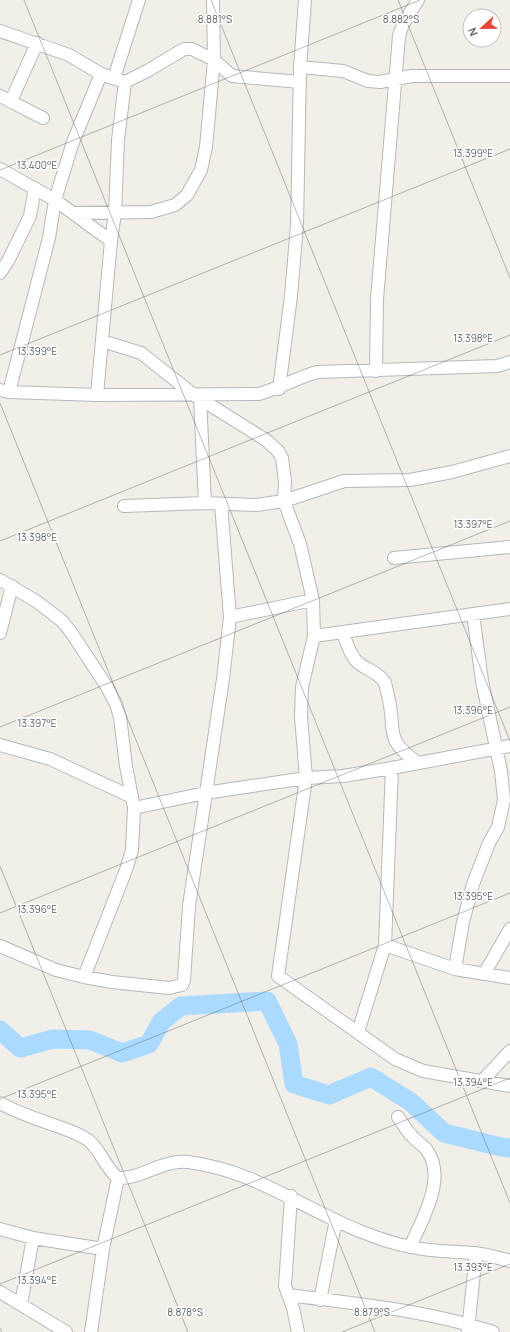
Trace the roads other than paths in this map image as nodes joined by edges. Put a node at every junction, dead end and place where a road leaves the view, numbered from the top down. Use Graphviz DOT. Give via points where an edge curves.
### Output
graph roads {
  1 [pos="139,0"];
  2 [pos="213,0"];
  3 [pos="305,0"];
  4 [pos="418,0"];
  5 [pos="0,31"];
  6 [pos="37,43"];
  7 [pos="214,60"];
  8 [pos="300,67"];
  9 [pos="101,74"];
  10 [pos="510,76"];
  11 [pos="396,78"];
  12 [pos="120,80"];
  13 [pos="300,82"];
  14 [pos="6,99"];
  15 [pos="43,118"];
  16 [pos="0,169"];
  17 [pos="34,188"];
  18 [pos="55,200"];
  19 [pos="73,213"];
  20 [pos="115,213"];
  21 [pos="111,241"];
  22 [pos="0,273"];
  23 [pos="102,341"];
  24 [pos="510,362"];
  25 [pos="376,371"];
  26 [pos="279,388"];
  27 [pos="5,391"];
  28 [pos="97,395"];
  29 [pos="197,397"];
  30 [pos="510,456"];
  31 [pos="284,501"];
  32 [pos="205,503"];
  33 [pos="221,504"];
  34 [pos="124,506"];
  35 [pos="510,547"];
  36 [pos="394,558"];
  37 [pos="0,580"];
  38 [pos="12,586"];
  39 [pos="312,600"];
  40 [pos="510,609"];
  41 [pos="473,614"];
  42 [pos="3,616"];
  43 [pos="230,617"];
  44 [pos="0,633"];
  45 [pos="343,633"];
  46 [pos="314,636"];
  47 [pos="0,746"];
  48 [pos="510,746"];
  49 [pos="495,749"];
  50 [pos="418,763"];
  51 [pos="392,768"];
  52 [pos="306,778"];
  53 [pos="205,793"];
  54 [pos="133,803"];
  55 [pos="510,929"];
  56 [pos="385,945"];
  57 [pos="0,946"];
  58 [pos="455,969"];
  59 [pos="484,974"];
  60 [pos="84,977"];
  61 [pos="510,978"];
  62 [pos="358,1032"];
  63 [pos="510,1052"];
  64 [pos="482,1081"];
  65 [pos="510,1086"];
  66 [pos="0,1103"];
  67 [pos="398,1117"];
  68 [pos="118,1178"];
  69 [pos="291,1196"];
  70 [pos="336,1220"];
  71 [pos="0,1229"];
  72 [pos="33,1238"];
  73 [pos="410,1247"];
  74 [pos="103,1248"];
  75 [pos="476,1253"];
  76 [pos="510,1261"];
  77 [pos="0,1292"];
  78 [pos="288,1295"];
  79 [pos="320,1300"];
  80 [pos="21,1304"];
  81 [pos="468,1328"];
  82 [pos="66,1332"];
  83 [pos="91,1332"];
  84 [pos="298,1332"];
  85 [pos="493,1332"];
  1 -- 12 [label="street"];
  2 -- 7 [label="street"];
  3 -- 8 [label="street"];
  4 -- 11 [label="street" via="403,24 399,36"];
  5 -- 6 [label="street"];
  6 -- 9 [label="street" via="69,55"];
  6 -- 14 [label="street"];
  7 -- 12 [label="street" via="192,49 184,49 149,70"];
  7 -- 13 [label="street" via="238,78"];
  7 -- 20 [label="street" via="206,147 201,170 187,195 175,205 151,212"];
  8 -- 11 [label="street" via="343,71 368,81 380,82"];
  8 -- 13 [label="street"];
  9 -- 12 [label="street"];
  9 -- 18 [label="street" via="73,142"];
  10 -- 11 [label="street"];
  11 -- 25 [label="street" via="377,299"];
  12 -- 20 [label="street"];
  13 -- 26 [label="street" via="297,225"];
  14 -- 15 [label="street"];
  16 -- 17 [label="street"];
  17 -- 18 [label="street"];
  17 -- 22 [label="street" via="30,216"];
  18 -- 19 [label="street"];
  18 -- 27 [label="street" via="48,238"];
  19 -- 20 [label="street"];
  19 -- 21 [label="street"];
  20 -- 21 [label="street"];
  21 -- 23 [label="street"];
  23 -- 28 [label="street"];
  23 -- 29 [label="street" via="141,353"];
  24 -- 25 [label="street" via="497,366"];
  25 -- 26 [label="street" via="317,372"];
  26 -- 29 [label="street" via="259,394"];
  27 -- 28 [label="street"];
  28 -- 29 [label="street"];
  29 -- 31 [label="street" via="266,440 278,451 284,467"];
  29 -- 32 [label="street"];
  30 -- 31 [label="street" via="452,472 410,480 344,481"];
  31 -- 33 [label="street" via="256,505"];
  31 -- 39 [label="street" via="300,544"];
  32 -- 33 [label="street"];
  32 -- 34 [label="street"];
  33 -- 43 [label="street"];
  35 -- 36 [label="street"];
  37 -- 38 [label="street"];
  38 -- 42 [label="street"];
  38 -- 54 [label="street" via="62,621 107,687 120,717"];
  39 -- 43 [label="street"];
  39 -- 46 [label="street"];
  40 -- 41 [label="street"];
  41 -- 45 [label="street"];
  41 -- 49 [label="street"];
  42 -- 44 [label="street"];
  43 -- 53 [label="street"];
  45 -- 46 [label="street"];
  45 -- 50 [label="street" via="351,653 360,664 374,671 384,682 389,699 390,726 395,742 404,753"];
  46 -- 52 [label="street" via="302,687 301,717"];
  47 -- 54 [label="street" via="50,759"];
  48 -- 49 [label="street"];
  49 -- 50 [label="street"];
  49 -- 58 [label="street" via="501,770 504,800 498,827 473,884"];
  50 -- 51 [label="street"];
  51 -- 52 [label="street" via="343,776"];
  51 -- 56 [label="street"];
  52 -- 53 [label="street"];
  52 -- 62 [label="street" via="278,976"];
  53 -- 54 [label="street"];
  53 -- 60 [label="street" via="189,906 182,984 169,988"];
  54 -- 60 [label="street" via="132,850"];
  55 -- 59 [label="street"];
  56 -- 58 [label="street"];
  56 -- 62 [label="street"];
  57 -- 60 [label="street" via="56,970"];
  58 -- 59 [label="street"];
  59 -- 61 [label="street"];
  62 -- 64 [label="street" via="395,1059 423,1071"];
  63 -- 64 [label="street"];
  64 -- 65 [label="street"];
  66 -- 68 [label="street" via="26,1116 77,1133 89,1141 109,1170"];
  67 -- 73 [label="street" via="412,1137 426,1148 435,1166 434,1187"];
  68 -- 69 [label="street" via="128,1178 178,1162 186,1162 240,1174"];
  68 -- 74 [label="street"];
  69 -- 70 [label="street" via="314,1211"];
  69 -- 78 [label="street" via="285,1286"];
  70 -- 73 [label="street" via="362,1232"];
  70 -- 79 [label="street"];
  71 -- 72 [label="street"];
  72 -- 74 [label="street"];
  72 -- 80 [label="street"];
  73 -- 75 [label="street"];
  74 -- 83 [label="street"];
  75 -- 76 [label="street"];
  75 -- 81 [label="street"];
  77 -- 80 [label="street"];
  78 -- 79 [label="street"];
  78 -- 84 [label="street"];
  79 -- 81 [label="street" via="421,1312"];
  80 -- 82 [label="street"];
  81 -- 85 [label="street"];
}
